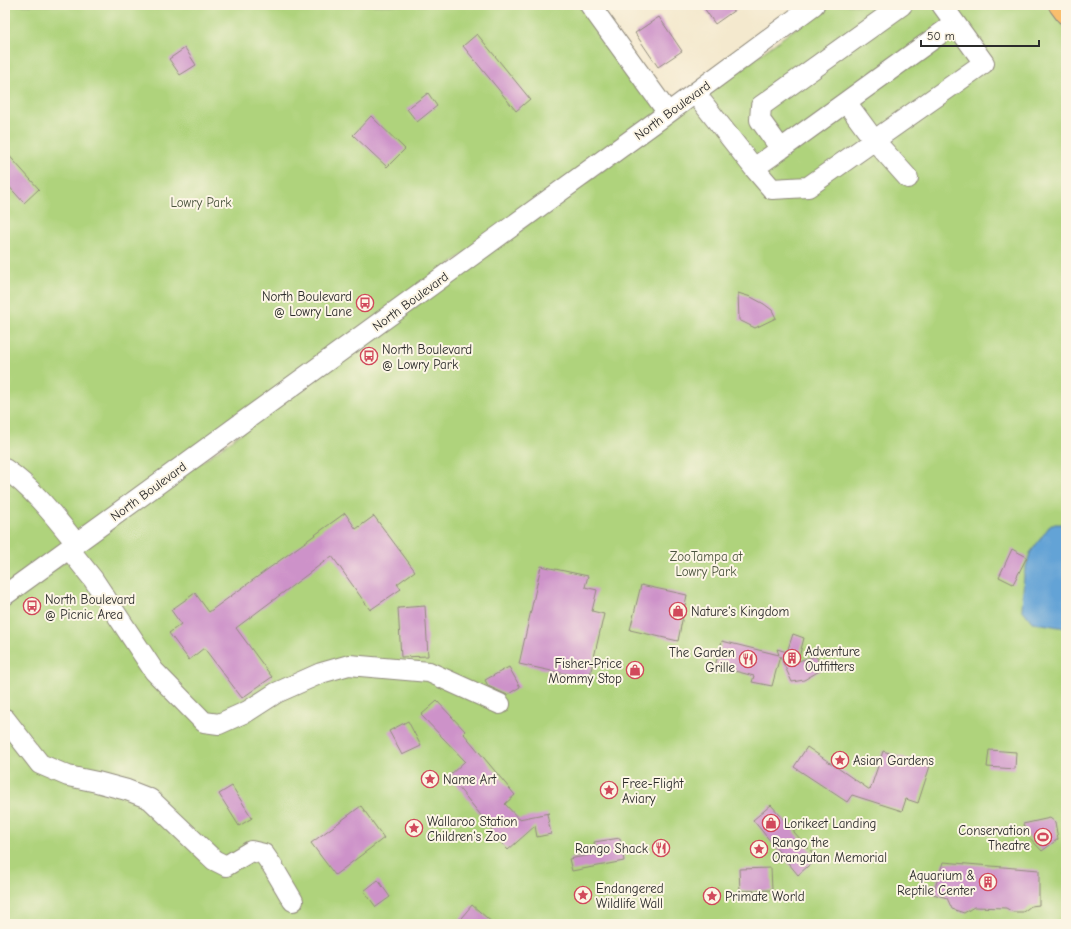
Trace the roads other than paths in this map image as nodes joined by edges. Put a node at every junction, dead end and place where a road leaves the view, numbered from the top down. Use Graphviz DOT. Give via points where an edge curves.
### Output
graph roads {
  1 [pos="590,5"];
  2 [pos="814,5"];
  3 [pos="902,5"];
  4 [pos="942,5"];
  5 [pos="1060,5"];
  6 [pos="1066,13"];
  7 [pos="955,23"];
  8 [pos="696,93"];
  9 [pos="846,102"];
  10 [pos="668,113"];
  11 [pos="874,140"];
  12 [pos="781,149"];
  13 [pos="754,168"];
  14 [pos="908,178"];
  15 [pos="5,468"];
  16 [pos="72,546"];
  17 [pos="5,595"];
  18 [pos="500,704"];
  19 [pos="5,719"];
  20 [pos="293,901"];
  1 -- 10 [label="street"];
  2 -- 8 [label="street, North Boulevard"];
  3 -- 12 [label="street" via="761,106 760,120"];
  4 -- 7 [label="street"];
  5 -- 6 [label="main road"];
  7 -- 9 [label="street"];
  7 -- 11 [label="street" via="984,63"];
  8 -- 10 [label="street, North Boulevard"];
  8 -- 13 [label="street"];
  9 -- 11 [label="street"];
  9 -- 12 [label="street"];
  10 -- 16 [label="street, North Boulevard"];
  11 -- 13 [label="street" via="808,187 772,189"];
  11 -- 14 [label="street"];
  12 -- 13 [label="street"];
  15 -- 16 [label="street" via="42,502"];
  16 -- 17 [label="street, North Boulevard"];
  16 -- 18 [label="street" via="154,671 204,722 219,724 248,711 276,693 322,673 349,665 429,672"];
  19 -- 20 [label="street" via="40,764 68,776 150,798 214,860 226,866 251,851 264,854"];
}
